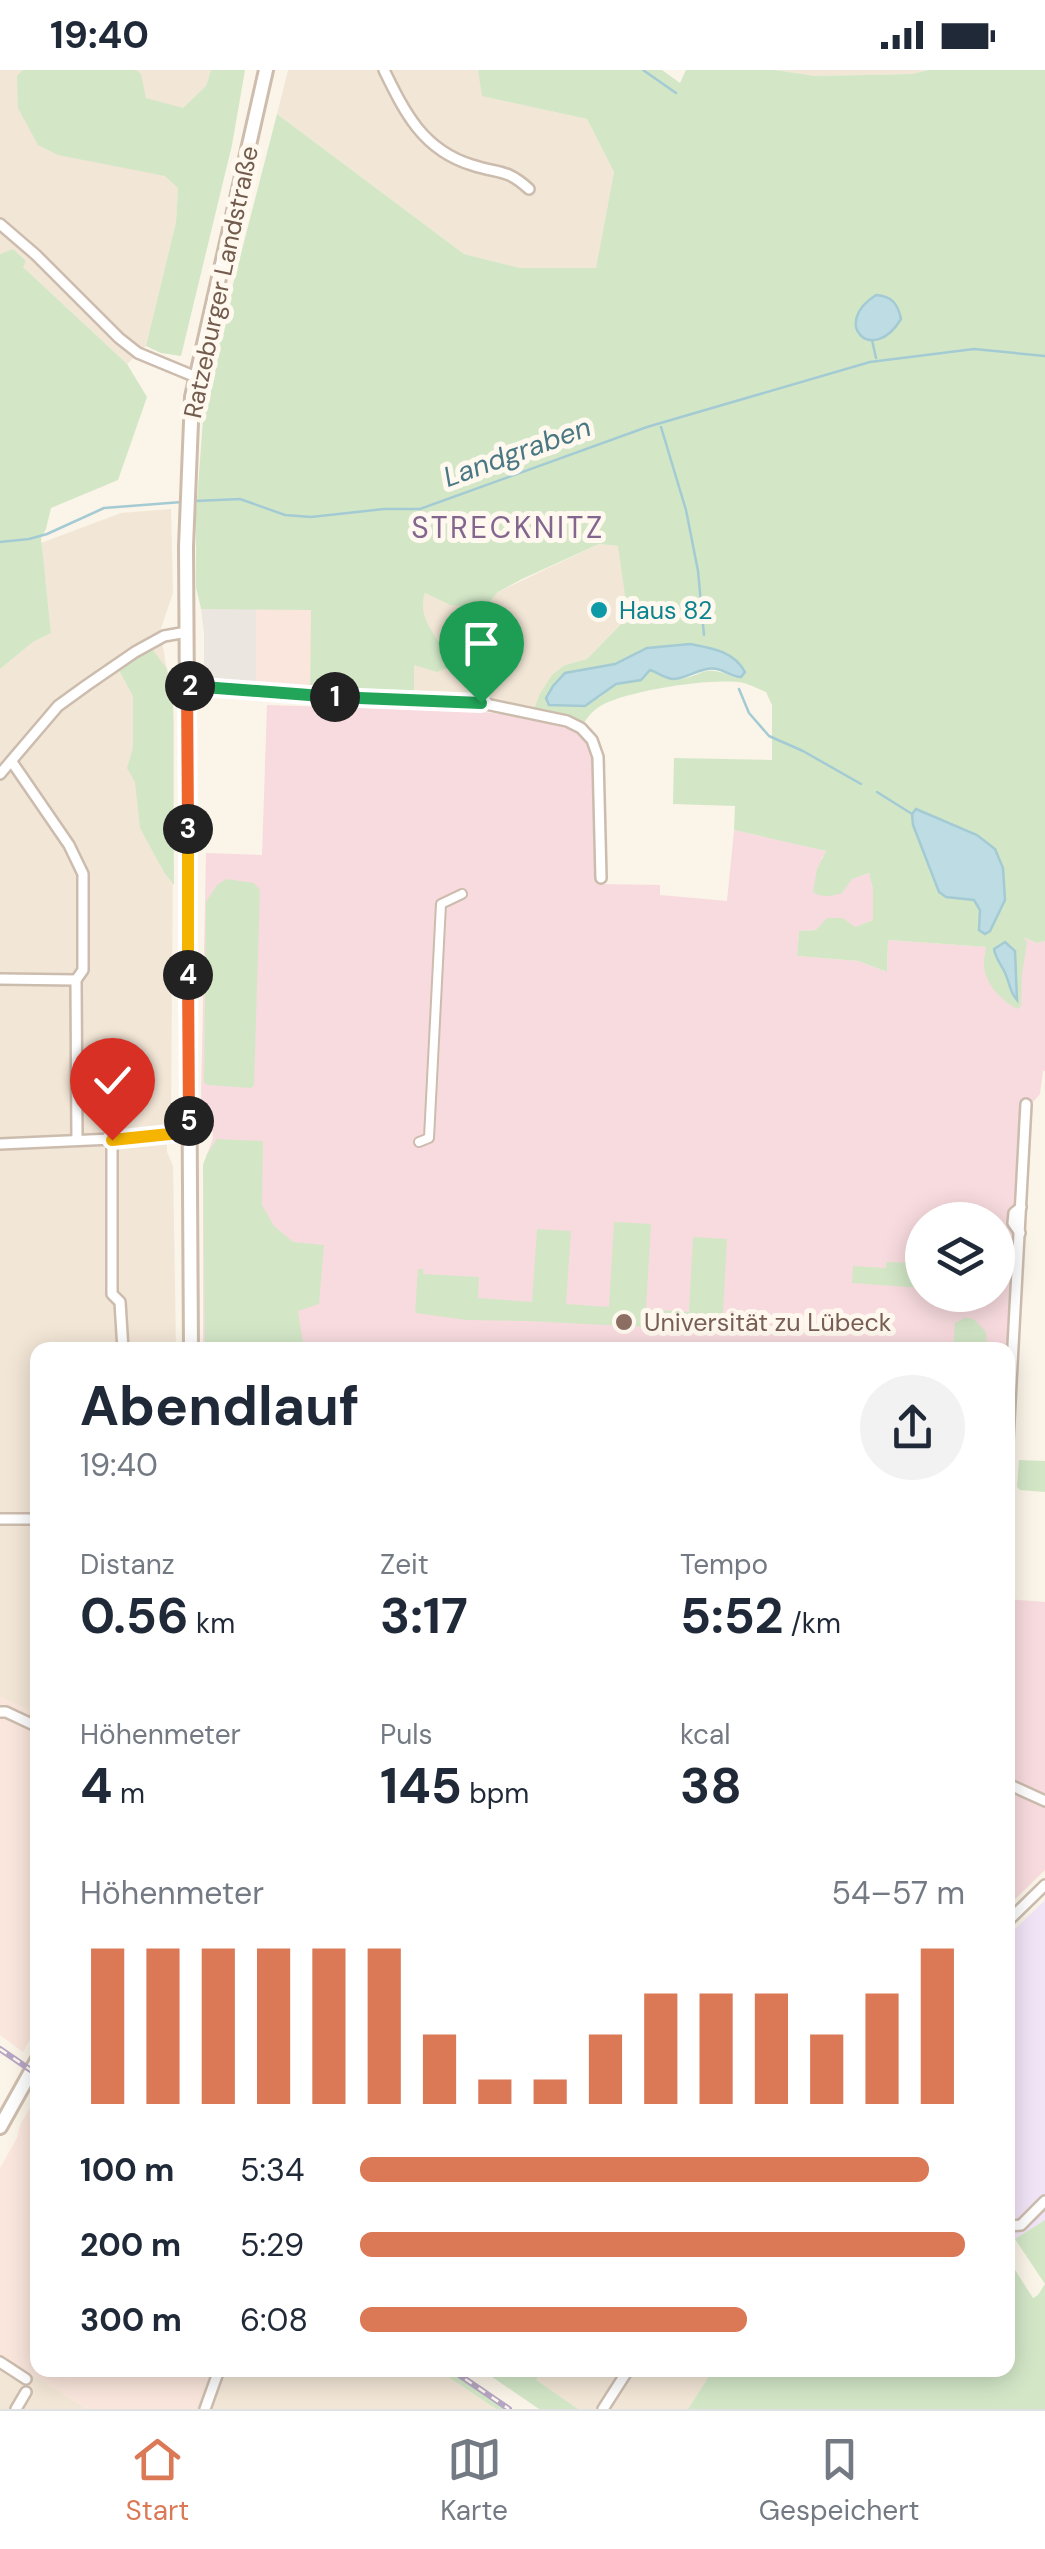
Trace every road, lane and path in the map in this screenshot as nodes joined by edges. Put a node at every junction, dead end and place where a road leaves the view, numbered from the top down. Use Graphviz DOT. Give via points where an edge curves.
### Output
graph roads {
  1 [pos="266,70"];
  2 [pos="384,70"];
  3 [pos="529,188"];
  4 [pos="0,224"];
  5 [pos="196,377"];
  6 [pos="187,632"];
  7 [pos="187,686"];
  8 [pos="12,762"];
  9 [pos="0,774"];
  10 [pos="602,878"];
  11 [pos="462,894"];
  12 [pos="0,979"];
  13 [pos="76,980"];
  14 [pos="1026,1104"];
  15 [pos="189,1132"];
  16 [pos="77,1140"];
  17 [pos="112,1140"];
  18 [pos="418,1142"];
  19 [pos="0,1144"];
  20 [pos="123,1342"];
  21 [pos="191,1342"];
  22 [pos="1014,1342"];
  23 [pos="0,1519"];
  24 [pos="30,1519"];
  25 [pos="0,1712"];
  26 [pos="30,1723"];
  27 [pos="1015,1787"];
  28 [pos="1045,1801"];
  29 [pos="1045,1885"];
  30 [pos="1015,1914"];
  31 [pos="30,2073"];
  32 [pos="0,2127"];
  33 [pos="1045,2202"];
  34 [pos="1015,2226"];
  35 [pos="0,2362"];
  36 [pos="216,2377"];
  37 [pos="624,2377"];
  38 [pos="26,2379"];
  39 [pos="26,2392"];
  40 [pos="16,2409"];
  41 [pos="205,2409"];
  42 [pos="603,2409"];
  1 -- 5 [label="main road, Ratzeburger Landstraße"];
  2 -- 3 [label="street" via="404,111 432,144 470,165 513,175"];
  4 -- 5 [label="street" via="138,353"];
  5 -- 6 [label="main road, Ratzeburger Landstraße" via="186,495"];
  6 -- 7 [label="main road, Ratzeburger Landstraße"];
  6 -- 8 [label="street" via="150,644 58,706"];
  7 -- 10 [label="street" via="481,703 567,720 592,740 598,757"];
  7 -- 15 [label="main road, Ratzeburger Landstraße"];
  8 -- 9 [label="street"];
  8 -- 13 [label="street" via="84,874 83,970"];
  11 -- 18 [label="street" via="441,904 429,1138"];
  12 -- 13 [label="street"];
  13 -- 16 [label="street"];
  14 -- 22 [label="street"];
  15 -- 17 [label="street"];
  15 -- 21 [label="main road, Ratzeburger Landstraße"];
  16 -- 17 [label="street"];
  16 -- 19 [label="street"];
  17 -- 20 [label="street" via="112,1294 120,1302"];
  23 -- 24 [label="street"];
  25 -- 26 [label="street"];
  27 -- 28 [label="street"];
  29 -- 30 [label="street"];
  31 -- 32 [label="main road"];
  33 -- 34 [label="street"];
  35 -- 38 [label="street"];
  36 -- 41 [label="street"];
  37 -- 42 [label="street"];
  39 -- 40 [label="street"];
}
